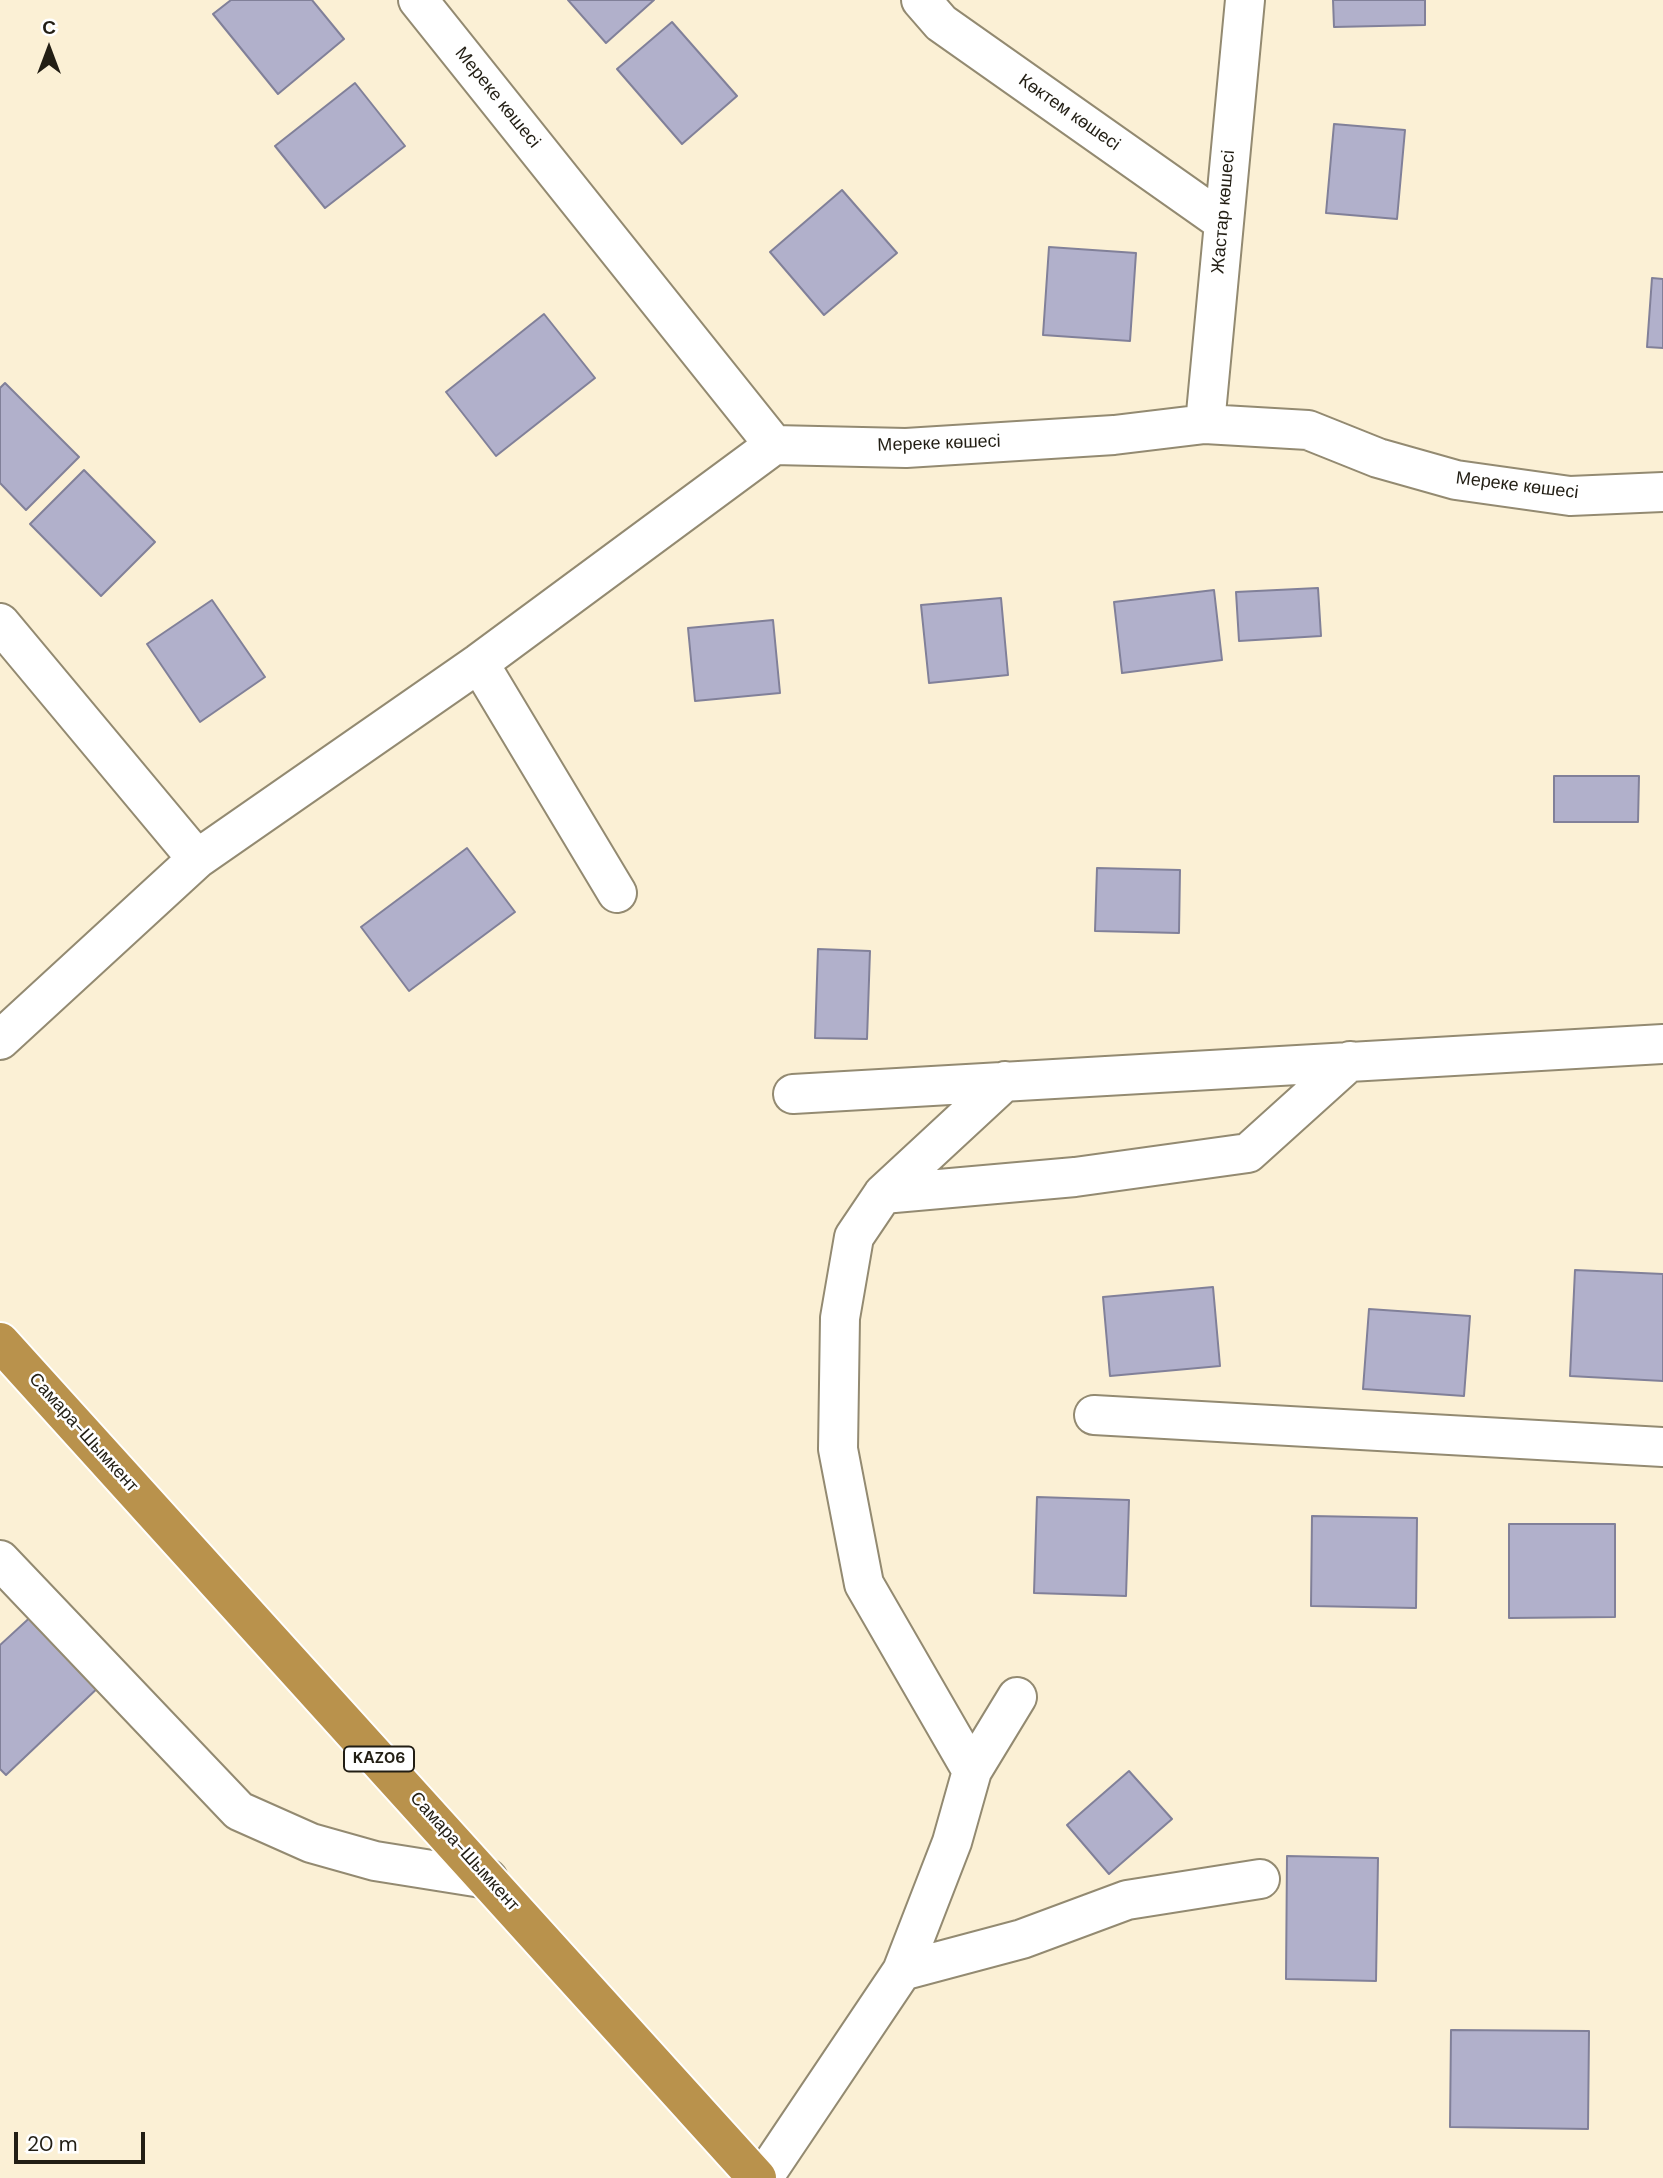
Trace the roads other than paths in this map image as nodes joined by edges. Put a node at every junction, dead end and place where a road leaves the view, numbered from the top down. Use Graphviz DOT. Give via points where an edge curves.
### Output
graph roads {
  1 [pos="418,0"];
  2 [pos="921,0"];
  3 [pos="1245,0"];
  4 [pos="1223,221"];
  5 [pos="1205,424"];
  6 [pos="774,445"];
  7 [pos="1663,492"];
  8 [pos="0,623"];
  9 [pos="479,663"];
  10 [pos="197,859"];
  11 [pos="617,893"];
  12 [pos="0,1040"];
  13 [pos="1663,1044"];
  14 [pos="1350,1061"];
  15 [pos="1005,1081"];
  16 [pos="793,1094"];
  17 [pos="883,1194"];
  18 [pos="0,1342"];
  19 [pos="1094,1415"];
  20 [pos="1663,1447"];
  21 [pos="0,1560"];
  22 [pos="1017,1697"];
  23 [pos="972,1771"];
  24 [pos="488,1879"];
  25 [pos="1260,1880"];
  26 [pos="902,1971"];
  27 [pos="757,2178"];
  28 [pos="763,2178"];
  1 -- 6 [label="street, Мереке көшесі"];
  2 -- 4 [label="street, Көктем көшесі" via="941,23"];
  3 -- 4 [label="street, Жастар көшесі"];
  4 -- 5 [label="street, Жастар көшесі"];
  5 -- 6 [label="street, Мереке көшесі" via="1114,435 906,448"];
  5 -- 7 [label="street, Мереке көшесі" via="1308,430 1378,458 1456,480 1570,496"];
  6 -- 9 [label="street"];
  8 -- 10 [label="street"];
  9 -- 10 [label="street"];
  9 -- 11 [label="street"];
  10 -- 12 [label="street"];
  13 -- 14 [label="street"];
  14 -- 15 [label="street"];
  14 -- 17 [label="street" via="1248,1153 1075,1177"];
  15 -- 16 [label="street"];
  15 -- 17 [label="street"];
  17 -- 23 [label="street" via="854,1237 840,1318 838,1449 864,1584"];
  18 -- 24 [label="highway, Самара-Шымкент / KАZ06"];
  19 -- 20 [label="street"];
  21 -- 24 [label="street" via="239,1811 311,1843 374,1860"];
  22 -- 23 [label="street"];
  23 -- 26 [label="street" via="952,1842"];
  24 -- 27 [label="highway, Самара-Шымкент / KАZ06"];
  25 -- 26 [label="street" via="1127,1900 1022,1938"];
  26 -- 28 [label="street"];
}
